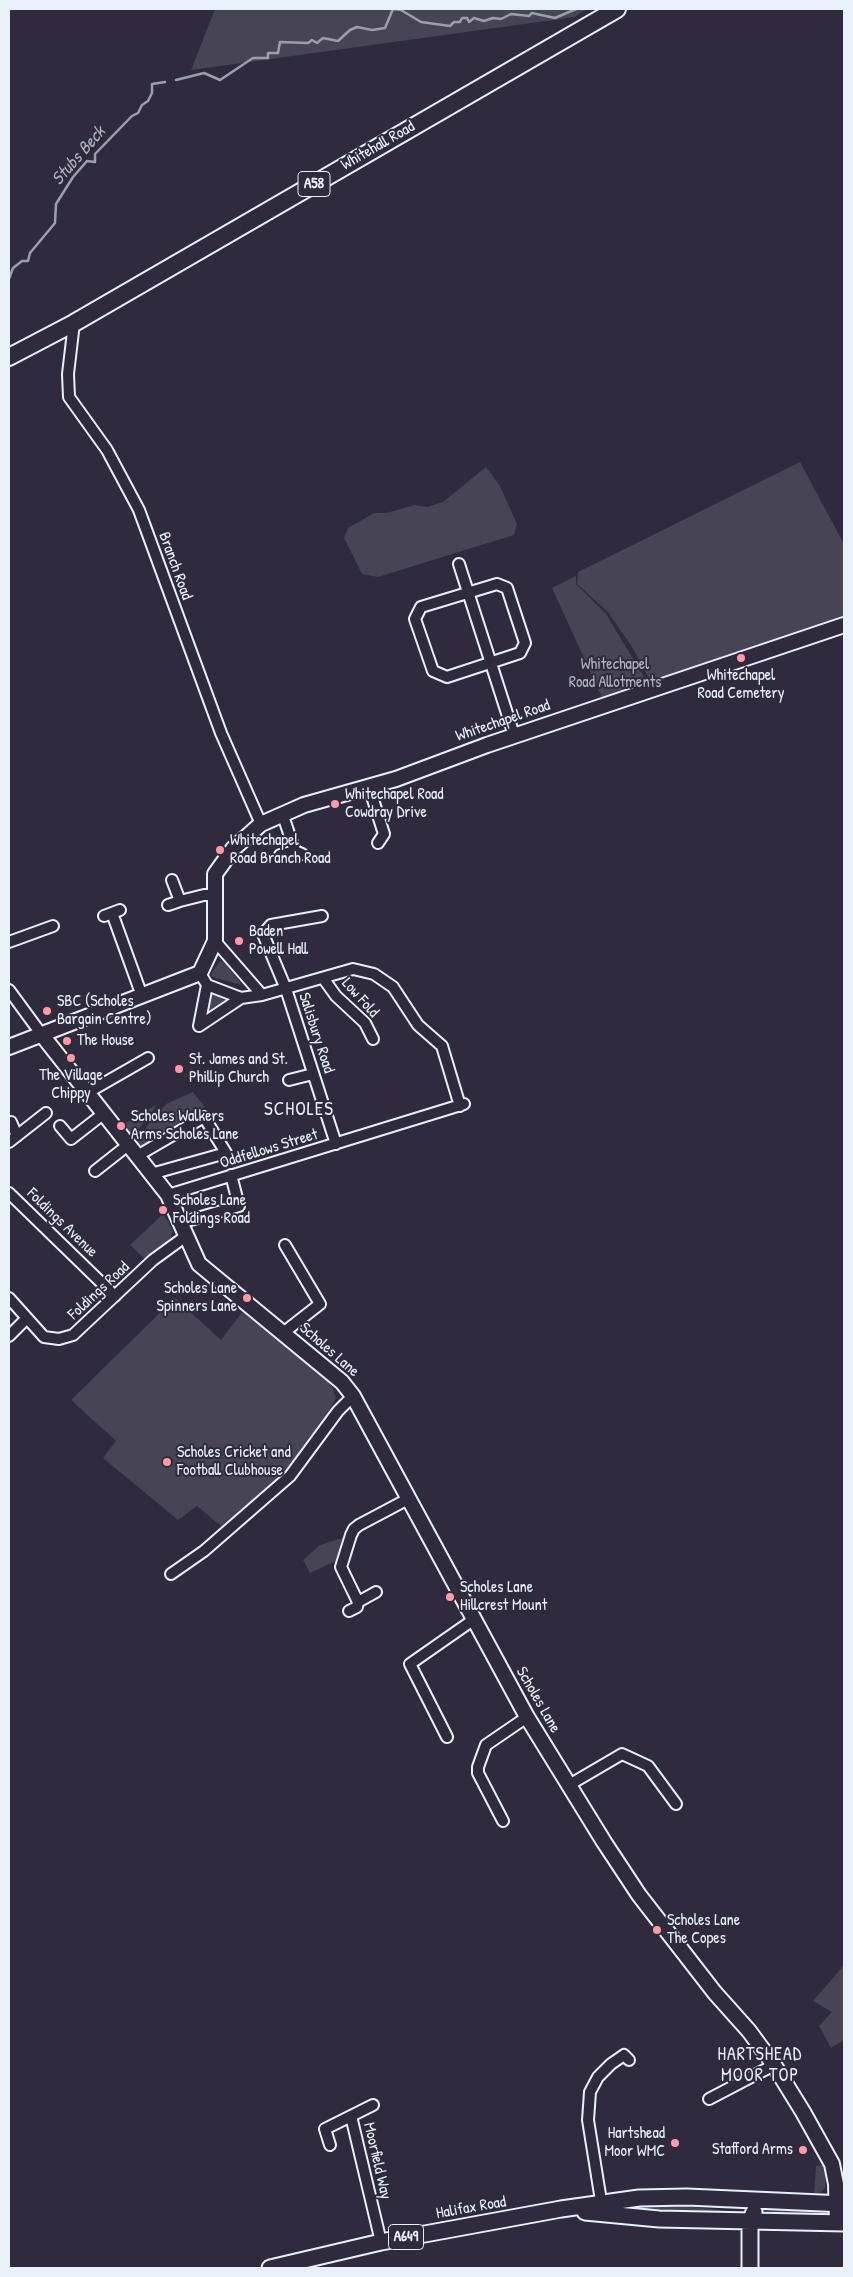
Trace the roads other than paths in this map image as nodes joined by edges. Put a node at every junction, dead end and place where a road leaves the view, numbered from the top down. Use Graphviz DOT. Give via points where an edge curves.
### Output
graph roads {
  1 [pos="618,9"];
  2 [pos="74,323"];
  3 [pos="9,358"];
  4 [pos="459,564"];
  5 [pos="469,593"];
  6 [pos="844,625"];
  7 [pos="491,662"];
  8 [pos="514,735"];
  9 [pos="369,787"];
  10 [pos="282,814"];
  11 [pos="260,824"];
  12 [pos="378,843"];
  13 [pos="280,855"];
  14 [pos="172,880"];
  15 [pos="214,895"];
  16 [pos="180,901"];
  17 [pos="168,905"];
  18 [pos="112,913"];
  19 [pos="322,916"];
  20 [pos="54,926"];
  21 [pos="9,942"];
  22 [pos="214,942"];
  23 [pos="323,978"];
  24 [pos="203,979"];
  25 [pos="286,989"];
  26 [pos="9,990"];
  27 [pos="262,995"];
  28 [pos="142,996"];
  29 [pos="241,998"];
  30 [pos="42,1035"];
  31 [pos="374,1039"];
  32 [pos="10,1044"];
  33 [pos="148,1058"];
  34 [pos="313,1074"];
  35 [pos="289,1080"];
  36 [pos="87,1092"];
  37 [pos="46,1113"];
  38 [pos="104,1114"];
  39 [pos="11,1122"];
  40 [pos="60,1126"];
  41 [pos="13,1139"];
  42 [pos="336,1144"];
  43 [pos="128,1145"];
  44 [pos="137,1156"];
  45 [pos="95,1171"];
  46 [pos="151,1174"];
  47 [pos="231,1175"];
  48 [pos="9,1193"];
  49 [pos="168,1195"];
  50 [pos="183,1230"];
  51 [pos="285,1245"];
  52 [pos="115,1296"];
  53 [pos="9,1298"];
  54 [pos="27,1318"];
  55 [pos="283,1333"];
  56 [pos="9,1336"];
  57 [pos="353,1396"];
  58 [pos="408,1499"];
  59 [pos="171,1574"];
  60 [pos="376,1592"];
  61 [pos="358,1602"];
  62 [pos="349,1611"];
  63 [pos="473,1620"];
  64 [pos="527,1718"];
  65 [pos="447,1737"];
  66 [pos="569,1785"];
  67 [pos="676,1804"];
  68 [pos="503,1821"];
  69 [pos="629,2060"];
  70 [pos="774,2065"];
  71 [pos="709,2099"];
  72 [pos="373,2104"];
  73 [pos="351,2116"];
  74 [pos="330,2145"];
  75 [pos="691,2198"];
  76 [pos="762,2200"];
  77 [pos="840,2204"];
  78 [pos="602,2208"];
  79 [pos="750,2221"];
  80 [pos="841,2223"];
  81 [pos="380,2242"];
  82 [pos="270,2268"];
  83 [pos="750,2268"];
  1 -- 2 [label="highway, Whitehall Road / A58"];
  2 -- 3 [label="highway, Whitehall Road / A58"];
  2 -- 11 [label="street, Branch Road" via="68,374 69,396 106,450 139,510 221,733"];
  4 -- 5 [label="street"];
  5 -- 7 [label="street"];
  5 -- 7 [label="street" via="497,584 507,588 525,643 520,653"];
  5 -- 7 [label="street" via="421,607 415,619 433,671 447,677"];
  6 -- 8 [label="main road, Whitechapel Road"];
  7 -- 8 [label="street"];
  8 -- 9 [label="main road, Whitechapel Road"];
  9 -- 10 [label="main road, Whitechapel Road"];
  9 -- 12 [label="street" via="384,834"];
  10 -- 11 [label="main road, Whitechapel Road"];
  10 -- 13 [label="street" via="298,852"];
  11 -- 15 [label="main road, Whitechapel Road" via="223,861 215,874"];
  14 -- 16 [label="street"];
  15 -- 16 [label="street"];
  15 -- 22 [label="main road, Whitechapel Road"];
  16 -- 17 [label="street"];
  18 -- 28 [label="street"];
  19 -- 25 [label="street, Salisbury Road" via="272,925 263,934"];
  20 -- 21 [label="street"];
  22 -- 24 [label="main road"];
  22 -- 27 [label="street"];
  23 -- 25 [label="street"];
  23 -- 31 [label="street, Low Fold" via="336,996 365,1023"];
  23 -- 42 [label="street, Oddfellows Street" via="353,969 374,974 393,987 418,1024 442,1046 462,1105"];
  24 -- 28 [label="main road"];
  24 -- 29 [label="street"];
  24 -- 29 [label="street" via="200,1026"];
  25 -- 27 [label="street"];
  25 -- 34 [label="street, Salisbury Road"];
  26 -- 30 [label="street"];
  27 -- 29 [label="street"];
  28 -- 30 [label="main road"];
  30 -- 32 [label="main road"];
  30 -- 36 [label="main road, Scholes Lane"];
  33 -- 36 [label="street"];
  34 -- 35 [label="street"];
  34 -- 42 [label="street, Salisbury Road"];
  36 -- 38 [label="main road, Scholes Lane"];
  37 -- 41 [label="street"];
  38 -- 40 [label="street" via="71,1139"];
  38 -- 43 [label="main road, Scholes Lane"];
  39 -- 41 [label="street"];
  42 -- 47 [label="street, Oddfellows Street"];
  43 -- 44 [label="main road, Scholes Lane"];
  43 -- 45 [label="street"];
  44 -- 46 [label="main road, Scholes Lane"];
  44 -- 46 [label="street" via="204,1117 226,1153"];
  46 -- 49 [label="main road, Scholes Lane"];
  47 -- 49 [label="street, Oddfellows Street"];
  47 -- 50 [label="street, Foldings Road" via="239,1206"];
  48 -- 52 [label="street, Foldings Avenue"];
  49 -- 50 [label="main road, Scholes Lane"];
  50 -- 52 [label="street, Foldings Road"];
  50 -- 55 [label="main road, Scholes Lane" via="199,1264"];
  51 -- 55 [label="street" via="320,1304"];
  52 -- 54 [label="street, Foldings Road" via="73,1335 59,1339 44,1337"];
  53 -- 54 [label="street, Foldings Road"];
  54 -- 56 [label="street"];
  55 -- 57 [label="main road, Scholes Lane" via="342,1382"];
  57 -- 58 [label="main road, Scholes Lane"];
  57 -- 59 [label="street" via="338,1411 290,1476 204,1551"];
  58 -- 61 [label="street" via="354,1529 341,1567"];
  58 -- 63 [label="main road, Scholes Lane"];
  60 -- 61 [label="street"];
  61 -- 62 [label="street" via="357,1607"];
  63 -- 64 [label="main road, Scholes Lane"];
  63 -- 65 [label="street" via="410,1664"];
  64 -- 66 [label="main road, Scholes Lane"];
  64 -- 68 [label="street" via="486,1745 478,1767 478,1773"];
  66 -- 67 [label="street" via="622,1754 648,1766"];
  66 -- 70 [label="main road, Scholes Lane" via="639,1895"];
  69 -- 78 [label="street" via="624,2055 610,2064 590,2092 588,2120"];
  70 -- 71 [label="street"];
  70 -- 77 [label="main road, Scholes Lane" via="832,2164"];
  72 -- 73 [label="street"];
  73 -- 74 [label="street" via="322,2126"];
  73 -- 81 [label="street, Moorfield Way"];
  75 -- 76 [label="main road, Halifax Road / A649"];
  75 -- 78 [label="main road, Halifax Road / A649" via="639,2198"];
  75 -- 79 [label="main road" via="730,2204 743,2210"];
  76 -- 77 [label="main road, Halifax Road / A649"];
  76 -- 79 [label="main road"];
  77 -- 80 [label="main road, Scholes Lane"];
  78 -- 79 [label="main road, Halifax Road / A649" via="659,2219"];
  78 -- 81 [label="main road, Halifax Road / A649" via="561,2209"];
  79 -- 80 [label="main road, Halifax Road / A649"];
  79 -- 83 [label="main road"];
  81 -- 82 [label="main road, Halifax Road / A649"];
}
